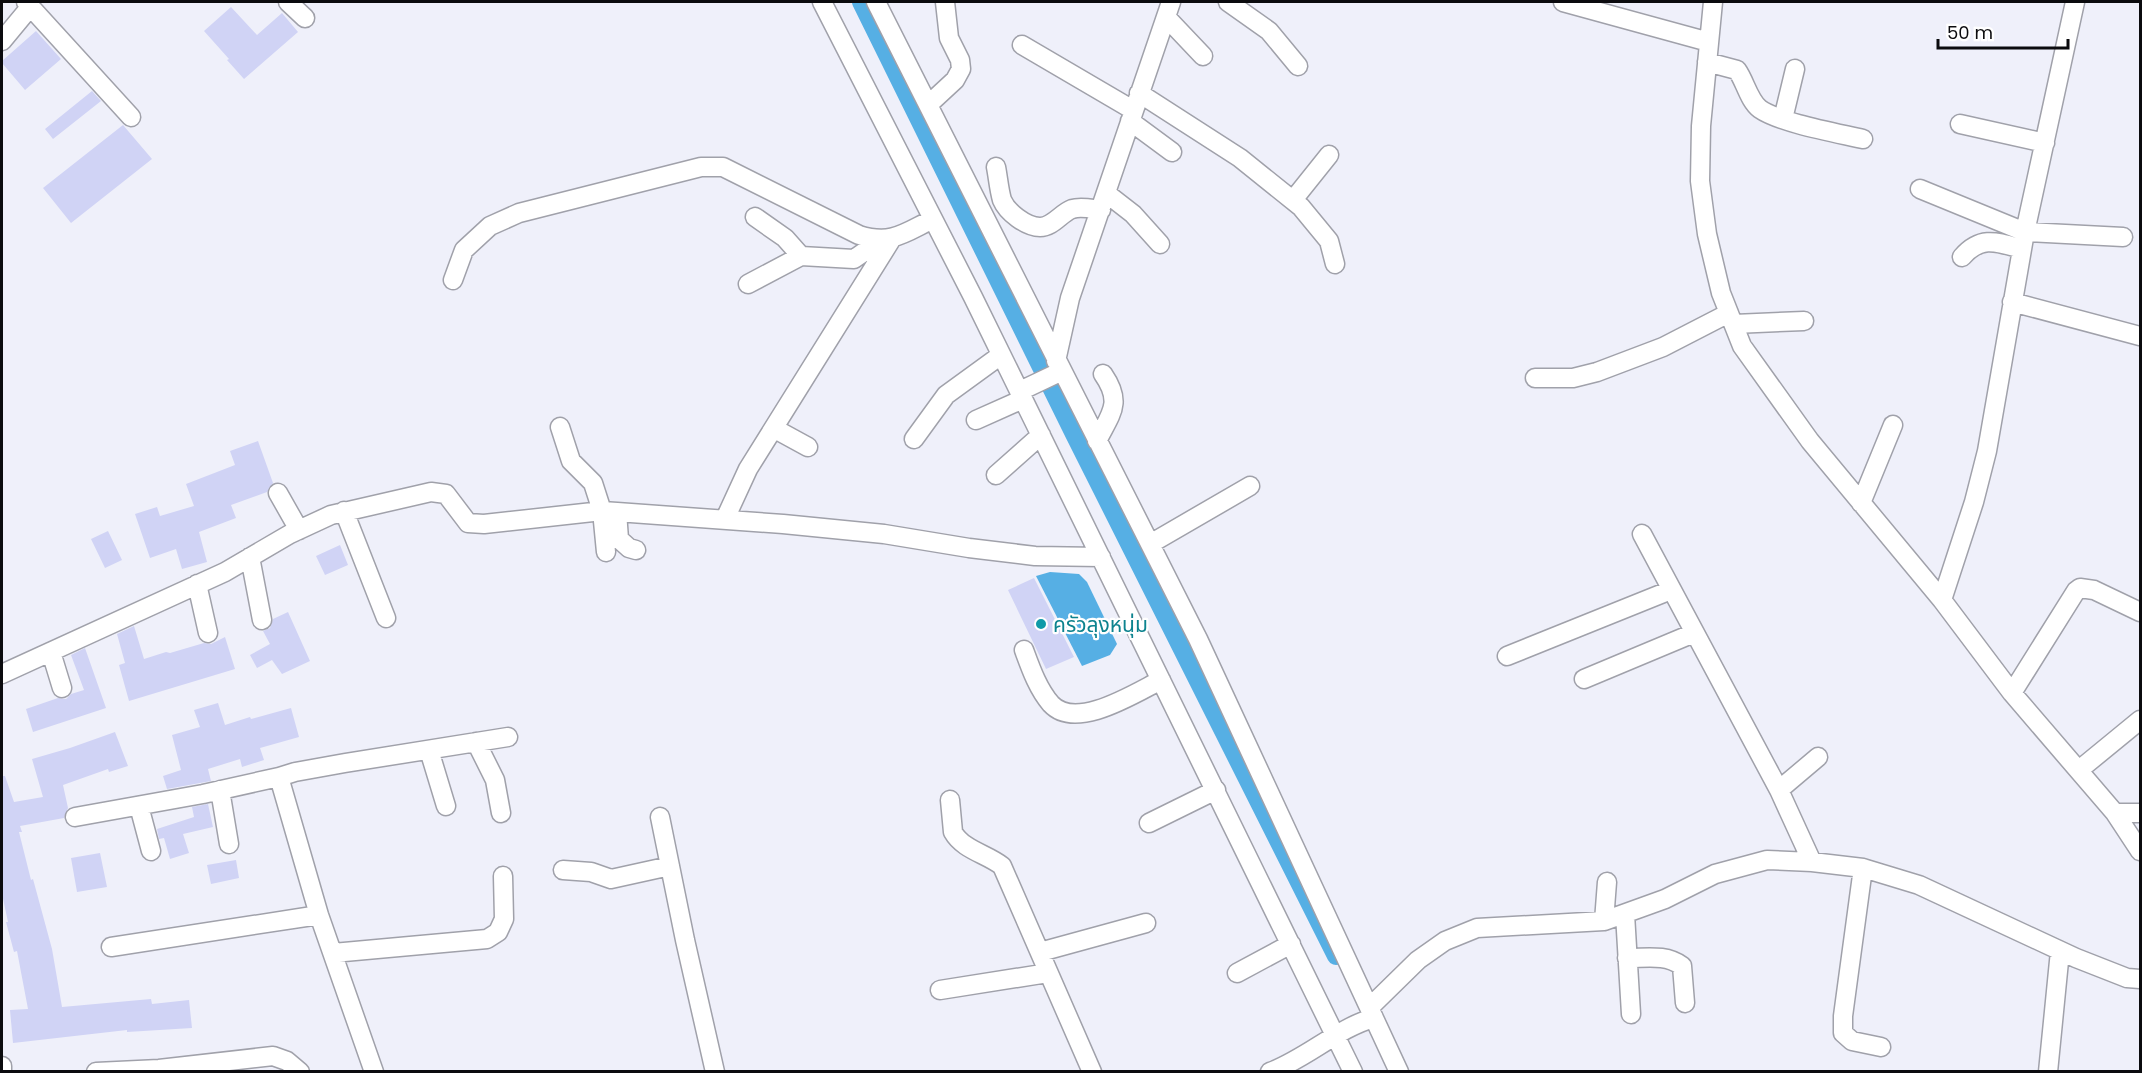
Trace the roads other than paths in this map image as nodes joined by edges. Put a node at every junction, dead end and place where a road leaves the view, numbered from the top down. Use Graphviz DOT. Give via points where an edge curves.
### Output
graph roads {
  1 [pos="288,2"];
  2 [pos="822,2"];
  3 [pos="876,2"];
  4 [pos="945,2"];
  5 [pos="1228,2"];
  6 [pos="1563,2"];
  7 [pos="1713,2"];
  8 [pos="2075,2"];
  9 [pos="28,4"];
  10 [pos="1166,7"];
  11 [pos="304,18"];
  12 [pos="2,41"];
  13 [pos="1709,42"];
  14 [pos="1022,45"];
  15 [pos="1203,56"];
  16 [pos="1707,62"];
  17 [pos="1298,66"];
  18 [pos="1795,69"];
  19 [pos="928,105"];
  20 [pos="1134,108"];
  21 [pos="131,117"];
  22 [pos="1783,119"];
  23 [pos="1960,124"];
  24 [pos="1863,139"];
  25 [pos="2044,143"];
  26 [pos="1172,152"];
  27 [pos="1329,155"];
  28 [pos="996,167"];
  29 [pos="1920,189"];
  30 [pos="1293,200"];
  31 [pos="1104,201"];
  32 [pos="755,217"];
  33 [pos="933,219"];
  34 [pos="2123,237"];
  35 [pos="886,240"];
  36 [pos="2024,240"];
  37 [pos="1160,244"];
  38 [pos="801,256"];
  39 [pos="1962,257"];
  40 [pos="1335,264"];
  41 [pos="453,280"];
  42 [pos="748,285"];
  43 [pos="2012,302"];
  44 [pos="1731,319"];
  45 [pos="1804,321"];
  46 [pos="2140,336"];
  47 [pos="1001,355"];
  48 [pos="1056,369"];
  49 [pos="1103,374"];
  50 [pos="1535,378"];
  51 [pos="1024,392"];
  52 [pos="976,420"];
  53 [pos="1893,425"];
  54 [pos="560,427"];
  55 [pos="775,429"];
  56 [pos="1041,435"];
  57 [pos="914,439"];
  58 [pos="1097,441"];
  59 [pos="808,447"];
  60 [pos="996,475"];
  61 [pos="1250,486"];
  62 [pos="278,493"];
  63 [pos="1861,503"];
  64 [pos="344,511"];
  65 [pos="610,512"];
  66 [pos="725,519"];
  67 [pos="299,530"];
  68 [pos="1642,534"];
  69 [pos="1150,544"];
  70 [pos="636,550"];
  71 [pos="606,552"];
  72 [pos="250,557"];
  73 [pos="1101,557"];
  74 [pos="197,584"];
  75 [pos="1671,590"];
  76 [pos="1942,600"];
  77 [pos="2140,612"];
  78 [pos="386,618"];
  79 [pos="262,620"];
  80 [pos="208,633"];
  81 [pos="1694,633"];
  82 [pos="1024,651"];
  83 [pos="51,652"];
  84 [pos="1507,656"];
  85 [pos="2,674"];
  86 [pos="1584,679"];
  87 [pos="1161,680"];
  88 [pos="62,688"];
  89 [pos="2012,693"];
  90 [pos="2140,720"];
  91 [pos="508,737"];
  92 [pos="476,742"];
  93 [pos="429,750"];
  94 [pos="1818,757"];
  95 [pos="2079,770"];
  96 [pos="279,777"];
  97 [pos="220,790"];
  98 [pos="1216,790"];
  99 [pos="1779,790"];
  100 [pos="950,800"];
  101 [pos="139,806"];
  102 [pos="446,806"];
  103 [pos="501,813"];
  104 [pos="2115,813"];
  105 [pos="2140,813"];
  106 [pos="75,817"];
  107 [pos="660,817"];
  108 [pos="1149,824"];
  109 [pos="229,844"];
  110 [pos="151,851"];
  111 [pos="2140,851"];
  112 [pos="1812,862"];
  113 [pos="670,866"];
  114 [pos="1863,868"];
  115 [pos="563,870"];
  116 [pos="503,876"];
  117 [pos="1607,882"];
  118 [pos="1625,914"];
  119 [pos="319,915"];
  120 [pos="1605,921"];
  121 [pos="1146,923"];
  122 [pos="1291,945"];
  123 [pos="111,947"];
  124 [pos="2060,951"];
  125 [pos="1040,952"];
  126 [pos="333,953"];
  127 [pos="1627,958"];
  128 [pos="1048,973"];
  129 [pos="1237,973"];
  130 [pos="2140,980"];
  131 [pos="940,990"];
  132 [pos="1685,1003"];
  133 [pos="1631,1014"];
  134 [pos="1371,1015"];
  135 [pos="1340,1034"];
  136 [pos="1881,1047"];
  137 [pos="2,1066"];
  138 [pos="2,1071"];
  139 [pos="96,1071"];
  140 [pos="300,1071"];
  141 [pos="374,1071"];
  142 [pos="714,1071"];
  143 [pos="1092,1071"];
  144 [pos="1270,1071"];
  145 [pos="1353,1071"];
  146 [pos="1399,1071"];
  147 [pos="2048,1071"];
  1 -- 11 [label="street"];
  2 -- 33 [label="street"];
  3 -- 19 [label="street"];
  4 -- 19 [label="street" via="949,38 961,69 955,80"];
  5 -- 17 [label="street" via="1269,32"];
  6 -- 13 [label="street"];
  7 -- 13 [label="street"];
  8 -- 25 [label="street"];
  9 -- 12 [label="street"];
  9 -- 21 [label="street"];
  10 -- 15 [label="street"];
  10 -- 20 [label="street"];
  13 -- 16 [label="street"];
  14 -- 20 [label="street"];
  16 -- 22 [label="street" via="1737,70 1760,109"];
  16 -- 44 [label="street" via="1700,181 1720,293"];
  18 -- 22 [label="street"];
  19 -- 48 [label="street"];
  20 -- 26 [label="street"];
  20 -- 30 [label="street" via="1240,158"];
  20 -- 31 [label="street"];
  22 -- 24 [label="street"];
  23 -- 25 [label="street"];
  25 -- 36 [label="street"];
  27 -- 30 [label="street"];
  28 -- 31 [label="street" via="1002,200 1025,222 1040,227 1072,209"];
  29 -- 36 [label="street"];
  30 -- 40 [label="street" via="1329,241"];
  31 -- 37 [label="street" via="1133,214"];
  31 -- 48 [label="street" via="1070,298"];
  32 -- 38 [label="street" via="785,238"];
  33 -- 35 [label="street"];
  33 -- 47 [label="street"];
  34 -- 36 [label="street"];
  35 -- 38 [label="street" via="854,259"];
  35 -- 41 [label="street" via="859,235 723,167 701,167 519,213 490,226 464,250"];
  35 -- 55 [label="street"];
  36 -- 39 [label="street" via="1979,243"];
  36 -- 43 [label="street"];
  38 -- 42 [label="street"];
  43 -- 46 [label="street"];
  43 -- 76 [label="street" via="1987,452"];
  44 -- 45 [label="street"];
  44 -- 50 [label="street" via="1597,372 1574,378"];
  44 -- 63 [label="street" via="1742,346 1810,441"];
  47 -- 51 [label="street"];
  47 -- 57 [label="street" via="946,396"];
  48 -- 51 [label="street"];
  48 -- 58 [label="street"];
  49 -- 58 [label="street" via="1115,398"];
  51 -- 52 [label="street"];
  51 -- 56 [label="street"];
  53 -- 63 [label="street"];
  54 -- 65 [label="street" via="571,461 593,483"];
  55 -- 59 [label="street"];
  55 -- 66 [label="street" via="748,469"];
  56 -- 60 [label="street"];
  56 -- 73 [label="street"];
  58 -- 69 [label="street"];
  61 -- 69 [label="street"];
  62 -- 67 [label="street"];
  63 -- 76 [label="street"];
  64 -- 65 [label="street" via="430,492 446,494 468,523"];
  64 -- 67 [label="street"];
  64 -- 78 [label="street"];
  65 -- 66 [label="street"];
  65 -- 70 [label="street" via="619,539"];
  65 -- 71 [label="street"];
  66 -- 73 [label="street" via="884,534 1035,556"];
  67 -- 72 [label="street"];
  68 -- 75 [label="street"];
  69 -- 134 [label="street" via="1198,639"];
  72 -- 74 [label="street"];
  72 -- 79 [label="street"];
  73 -- 87 [label="street"];
  74 -- 80 [label="street"];
  74 -- 83 [label="street"];
  75 -- 81 [label="street"];
  75 -- 84 [label="street"];
  76 -- 89 [label="street"];
  77 -- 89 [label="street" via="2094,590 2080,588"];
  81 -- 86 [label="street"];
  81 -- 99 [label="street"];
  82 -- 87 [label="street" via="1052,705 1067,713 1100,709"];
  83 -- 85 [label="street"];
  83 -- 88 [label="street"];
  87 -- 98 [label="street"];
  89 -- 95 [label="street"];
  90 -- 95 [label="street"];
  91 -- 92 [label="street"];
  92 -- 93 [label="street"];
  92 -- 103 [label="street" via="495,780"];
  93 -- 96 [label="street"];
  93 -- 102 [label="street"];
  94 -- 99 [label="street"];
  95 -- 104 [label="street"];
  96 -- 97 [label="street"];
  96 -- 119 [label="street"];
  97 -- 101 [label="street"];
  97 -- 109 [label="street"];
  98 -- 108 [label="street"];
  98 -- 122 [label="street"];
  99 -- 112 [label="street"];
  100 -- 125 [label="street" via="953,832 970,848 1002,866"];
  101 -- 106 [label="street"];
  101 -- 110 [label="street"];
  104 -- 105 [label="street"];
  104 -- 111 [label="street"];
  107 -- 113 [label="street"];
  112 -- 114 [label="street"];
  112 -- 118 [label="street" via="1767,860 1715,874"];
  113 -- 115 [label="street" via="611,879 591,872"];
  113 -- 142 [label="street"];
  114 -- 124 [label="street" via="1919,885"];
  114 -- 136 [label="street" via="1843,1033 1852,1041"];
  116 -- 126 [label="street" via="504,919 498,932 487,939"];
  117 -- 120 [label="street"];
  118 -- 120 [label="street"];
  118 -- 127 [label="street"];
  119 -- 123 [label="street"];
  119 -- 126 [label="street"];
  120 -- 134 [label="street" via="1477,928 1445,940 1418,960"];
  121 -- 125 [label="street"];
  122 -- 129 [label="street"];
  122 -- 135 [label="street"];
  124 -- 130 [label="street"];
  124 -- 147 [label="street"];
  125 -- 128 [label="street"];
  126 -- 141 [label="street"];
  127 -- 132 [label="street" via="1664,958 1682,966"];
  127 -- 133 [label="street"];
  128 -- 131 [label="street"];
  128 -- 143 [label="street"];
  134 -- 135 [label="street"];
  134 -- 146 [label="street"];
  135 -- 144 [label="street" via="1288,1065"];
  135 -- 145 [label="street"];
  137 -- 138 [label="street"];
  139 -- 140 [label="street" via="159,1069 273,1056"];
}
